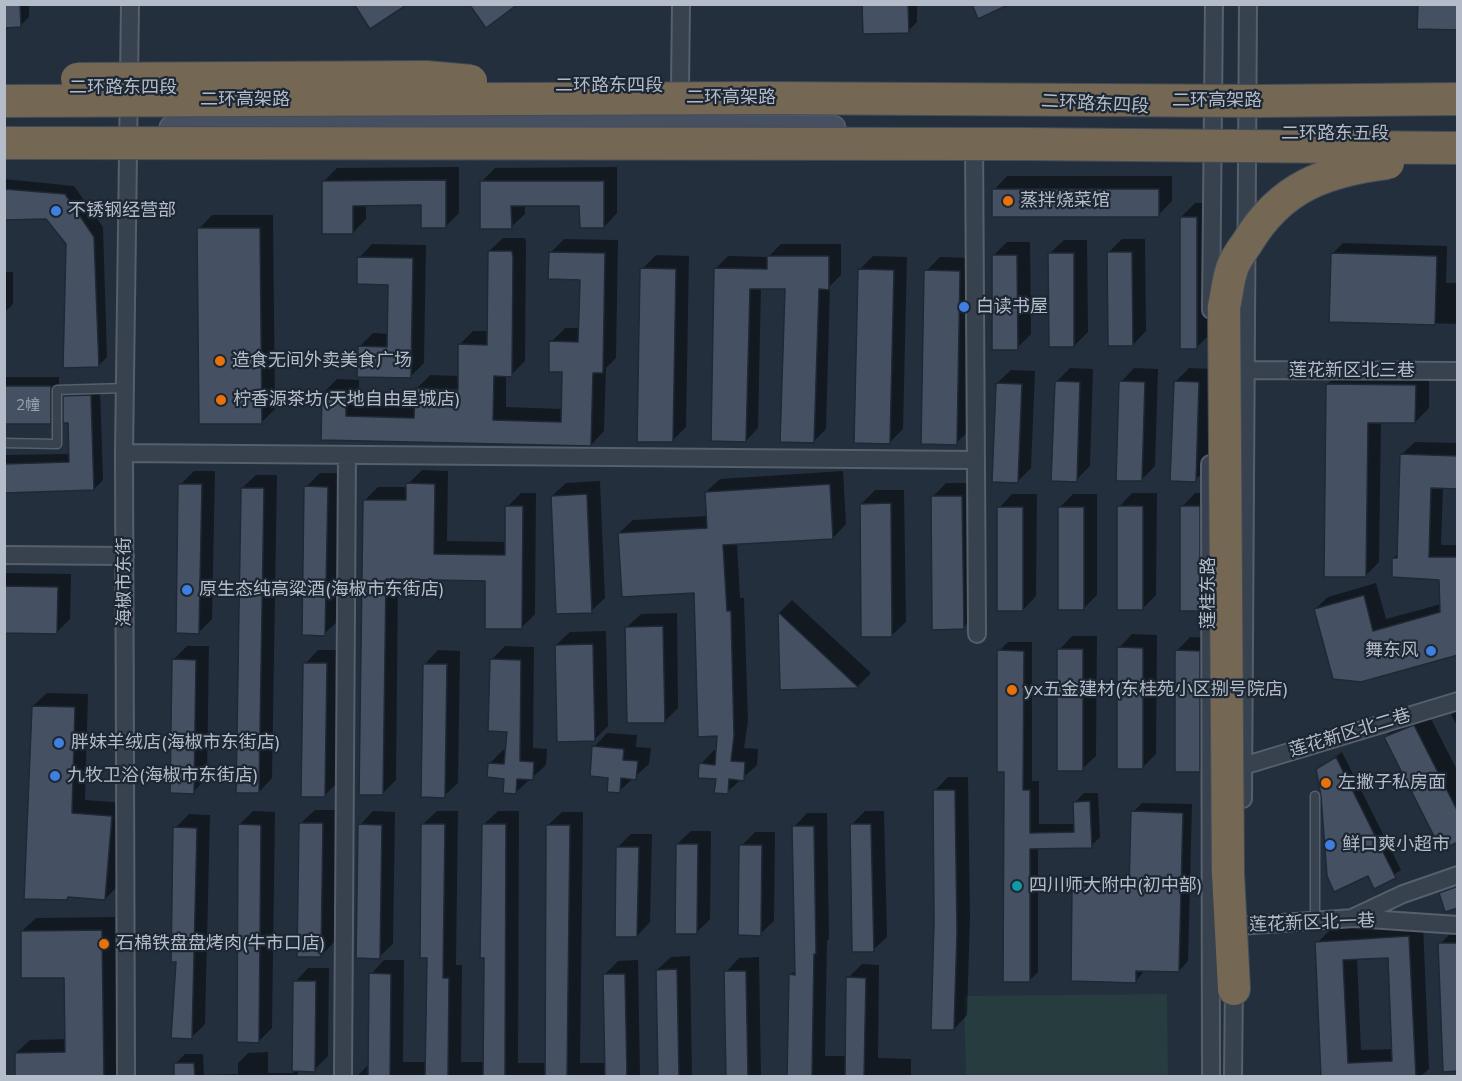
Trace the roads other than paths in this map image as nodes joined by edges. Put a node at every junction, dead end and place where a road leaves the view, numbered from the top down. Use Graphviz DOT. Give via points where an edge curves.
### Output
graph roads {
  1 [pos="130,4"];
  2 [pos="681,4"];
  3 [pos="1214,4"];
  4 [pos="1248,4"];
  5 [pos="4,79"];
  6 [pos="4,88"];
  7 [pos="128,88"];
  8 [pos="1458,99"];
  9 [pos="4,101"];
  10 [pos="678,104"];
  11 [pos="1213,109"];
  12 [pos="1247,110"];
  13 [pos="1458,110"];
  14 [pos="4,129"];
  15 [pos="128,129"];
  16 [pos="974,130"];
  17 [pos="1213,134"];
  18 [pos="1246,134"];
  19 [pos="1458,134"];
  20 [pos="4,143"];
  21 [pos="1458,148"];
  22 [pos="1458,154"];
  23 [pos="4,158"];
  24 [pos="1246,370"];
  25 [pos="1458,371"];
  26 [pos="125,388"];
  27 [pos="4,443"];
  28 [pos="124,453"];
  29 [pos="347,455"];
  30 [pos="976,460"];
  31 [pos="4,555"];
  32 [pos="125,556"];
  33 [pos="977,634"];
  34 [pos="1458,700"];
  35 [pos="1243,766"];
  36 [pos="1315,796"];
  37 [pos="1458,875"];
  38 [pos="1354,918"];
  39 [pos="1315,920"];
  40 [pos="1458,925"];
  41 [pos="1238,926"];
  42 [pos="1234,989"];
  43 [pos="126,1077"];
  44 [pos="343,1077"];
  45 [pos="1210,1077"];
  46 [pos="1233,1077"];
  1 -- 7 [label="street, 海椒市东街"];
  2 -- 10 [label="street"];
  3 -- 11 [label="street, 莲桂东路"];
  4 -- 12 [label="street, 莲桂东路"];
  5 -- 10 [label="highway, bridge" via="426,77"];
  6 -- 7 [label="main road, 二环路东四段"];
  7 -- 10 [label="main road, 二环路东四段"];
  7 -- 15 [label="street, 海椒市东街"];
  8 -- 10 [label="highway, 二环高架路, bridge"];
  9 -- 10 [label="highway, 二环高架路, bridge"];
  10 -- 11 [label="main road, 二环路东四段"];
  10 -- 15 [label="main road, 二环路东四段" via="362,125"];
  10 -- 16 [label="main road, 二环路东四段"];
  10 -- 23 [label="highway" via="575,155"];
  11 -- 12 [label="main road, 二环路东五段"];
  11 -- 17 [label="street, 莲桂东路"];
  12 -- 13 [label="main road, 二环路东五段"];
  12 -- 18 [label="street, 莲桂东路"];
  14 -- 15 [label="main road, 二环路东四段"];
  15 -- 26 [label="street, 海椒市东街"];
  16 -- 17 [label="main road, 二环路东四段"];
  16 -- 30 [label="street"];
  17 -- 18 [label="main road, 二环路东五段"];
  17 -- 45 [label="street, 莲桂东路"];
  18 -- 19 [label="main road, 二环路东五段"];
  18 -- 24 [label="street, 莲桂东路"];
  20 -- 21 [label="highway, bridge"];
  22 -- 42 [label="highway, bridge" via="1345,169 1309,183 1282,199 1261,219 1232,267 1224,307 1228,874"];
  24 -- 25 [label="street, 莲花新区北三巷"];
  24 -- 35 [label="street, 莲桂东路"];
  26 -- 27 [label="lane" via="57,390 57,444"];
  26 -- 28 [label="street, 海椒市东街"];
  28 -- 29 [label="street"];
  28 -- 32 [label="street, 海椒市东街"];
  29 -- 30 [label="street"];
  29 -- 44 [label="street"];
  30 -- 33 [label="street"];
  31 -- 32 [label="street"];
  32 -- 43 [label="street, 海椒市东街"];
  34 -- 35 [label="street, 莲花新区北二巷"];
  35 -- 41 [label="street, 莲桂东路"];
  36 -- 39 [label="lane"];
  37 -- 38 [label="street" via="1403,894"];
  38 -- 39 [label="street, 莲花新区北一巷"];
  38 -- 40 [label="street, 莲花新区北一巷"];
  39 -- 41 [label="street, 莲花新区北一巷"];
  41 -- 42 [label="street, 莲桂东路"];
  42 -- 46 [label="street, 莲桂东路"];
}
